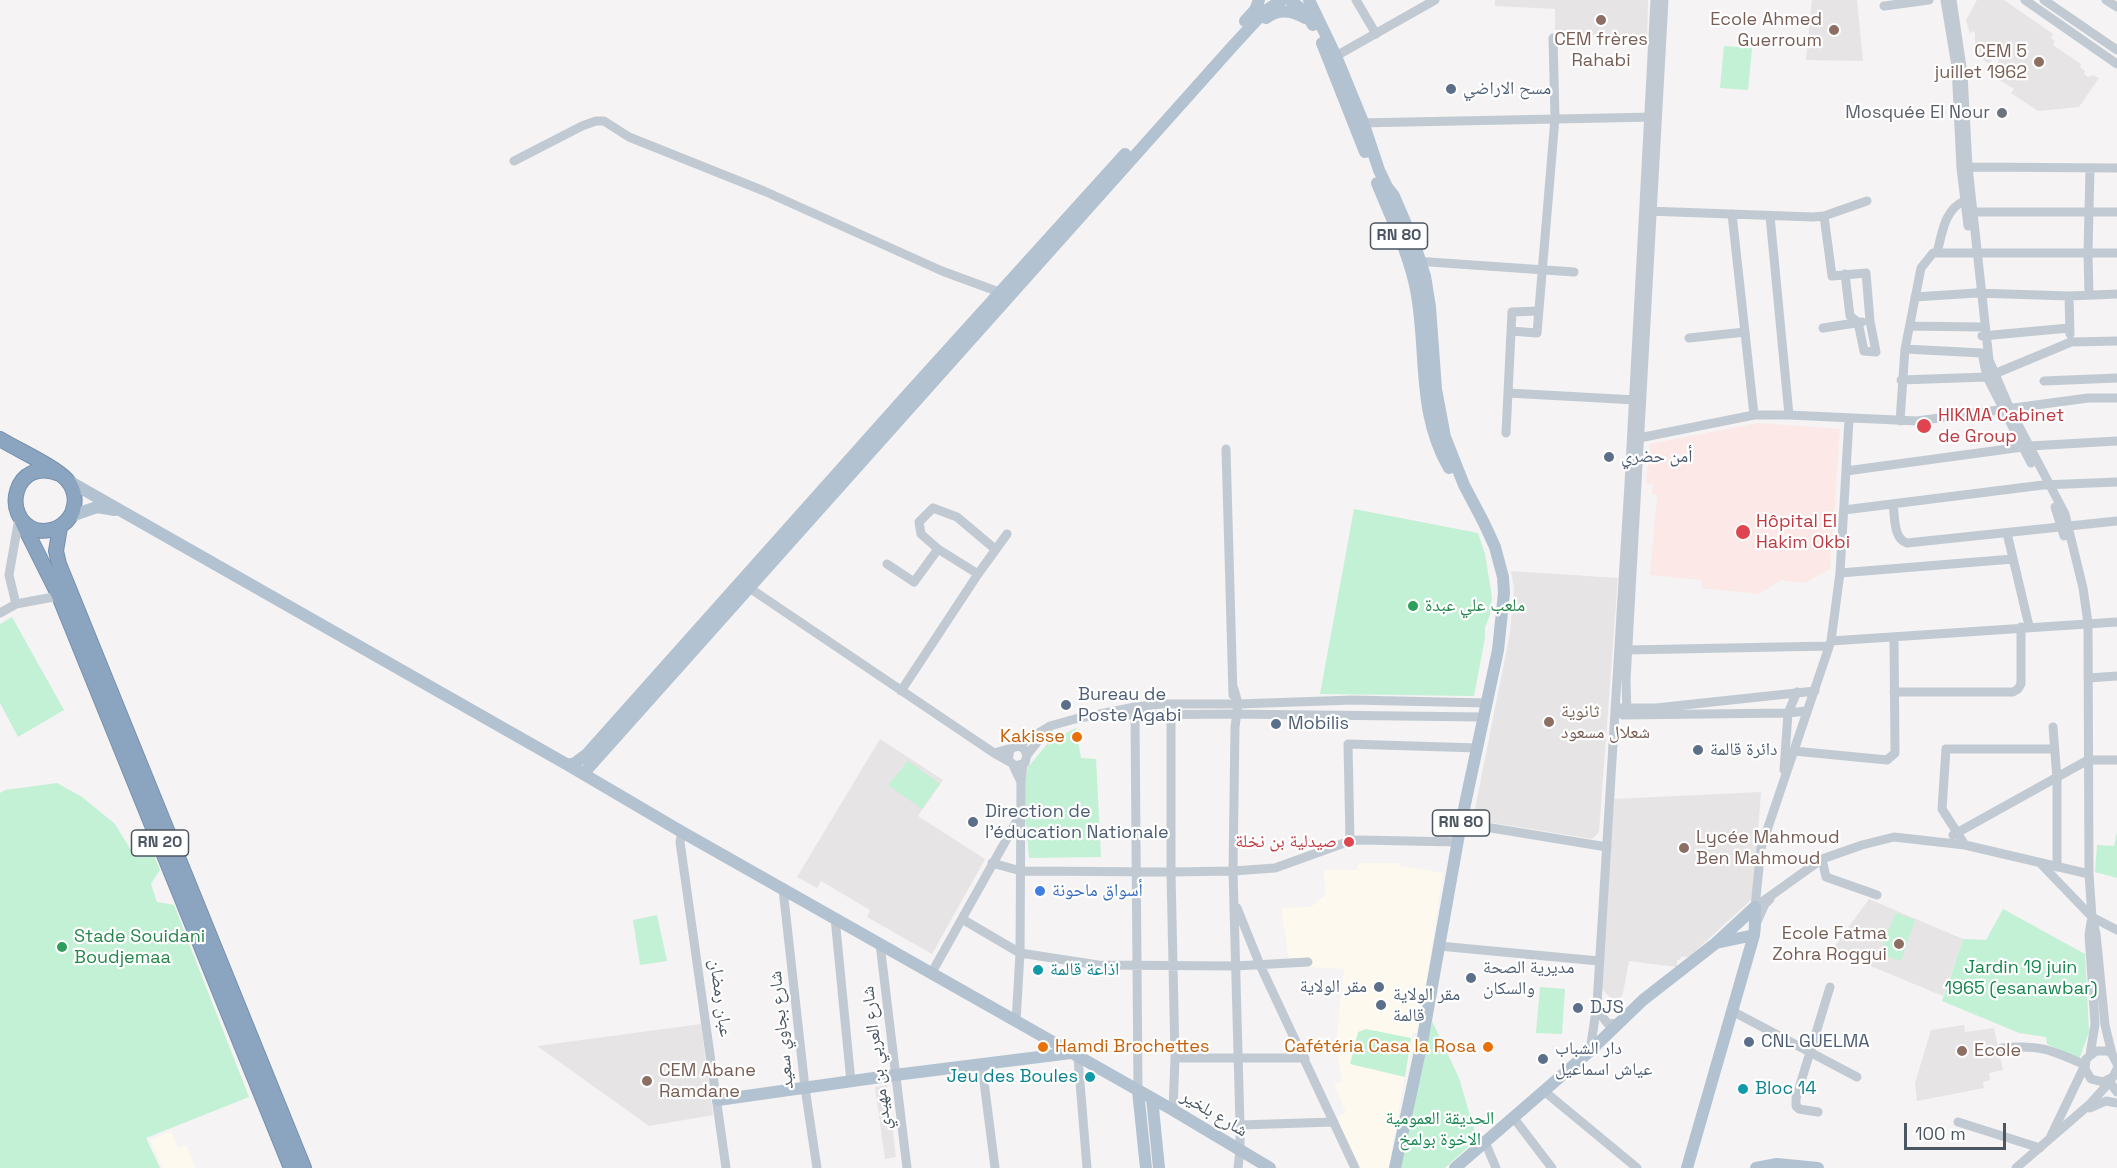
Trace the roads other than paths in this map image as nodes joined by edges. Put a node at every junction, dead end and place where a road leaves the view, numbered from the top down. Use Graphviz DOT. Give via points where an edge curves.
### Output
graph roads {
  1 [pos="1259,0"];
  2 [pos="1282,0"];
  3 [pos="1290,0"];
  4 [pos="1309,0"];
  5 [pos="1356,0"];
  6 [pos="1435,0"];
  7 [pos="1655,0"];
  8 [pos="1664,0"];
  9 [pos="1929,0"];
  10 [pos="1945,0"];
  11 [pos="1952,0"];
  12 [pos="2025,0"];
  13 [pos="2044,0"];
  14 [pos="2106,0"];
  15 [pos="1884,6"];
  16 [pos="2117,7"];
  17 [pos="1312,22"];
  18 [pos="1376,34"];
  19 [pos="1553,38"];
  20 [pos="1231,48"];
  21 [pos="2116,48"];
  22 [pos="1336,56"];
  23 [pos="2117,64"];
  24 [pos="1653,117"];
  25 [pos="1555,118"];
  26 [pos="1359,123"];
  27 [pos="514,161"];
  28 [pos="1968,167"];
  29 [pos="2090,168"];
  30 [pos="2117,168"];
  31 [pos="1867,201"];
  32 [pos="1964,201"];
  33 [pos="1647,211"];
  34 [pos="1972,212"];
  35 [pos="2088,212"];
  36 [pos="2117,212"];
  37 [pos="1732,214"];
  38 [pos="1770,216"];
  39 [pos="1824,216"];
  40 [pos="2088,253"];
  41 [pos="2117,253"];
  42 [pos="1937,254"];
  43 [pos="1974,254"];
  44 [pos="1414,261"];
  45 [pos="1543,270"];
  46 [pos="1574,272"];
  47 [pos="1845,274"];
  48 [pos="999,292"];
  49 [pos="1979,293"];
  50 [pos="2089,294"];
  51 [pos="2117,294"];
  52 [pos="2069,296"];
  53 [pos="1915,297"];
  54 [pos="1539,311"];
  55 [pos="1870,321"];
  56 [pos="1858,322"];
  57 [pos="1910,326"];
  58 [pos="1823,328"];
  59 [pos="2069,328"];
  60 [pos="1511,331"];
  61 [pos="1745,332"];
  62 [pos="1982,333"];
  63 [pos="1689,338"];
  64 [pos="2117,341"];
  65 [pos="2072,342"];
  66 [pos="1905,349"];
  67 [pos="1982,353"];
  68 [pos="1991,376"];
  69 [pos="2117,378"];
  70 [pos="1901,380"];
  71 [pos="2044,381"];
  72 [pos="1508,393"];
  73 [pos="2117,399"];
  74 [pos="1637,400"];
  75 [pos="2006,409"];
  76 [pos="1754,415"];
  77 [pos="1789,415"];
  78 [pos="1849,419"];
  79 [pos="1900,421"];
  80 [pos="1506,433"];
  81 [pos="1639,438"];
  82 [pos="0,439"];
  83 [pos="2117,441"];
  84 [pos="2026,447"];
  85 [pos="1226,448"];
  86 [pos="1846,471"];
  87 [pos="64,477"];
  88 [pos="2117,482"];
  89 [pos="2046,484"];
  90 [pos="0,495"];
  91 [pos="1893,504"];
  92 [pos="1844,510"];
  93 [pos="122,511"];
  94 [pos="70,516"];
  95 [pos="19,518"];
  96 [pos="2117,521"];
  97 [pos="60,527"];
  98 [pos="2065,527"];
  99 [pos="2007,533"];
  100 [pos="1007,534"];
  101 [pos="938,549"];
  102 [pos="996,549"];
  103 [pos="2013,559"];
  104 [pos="886,564"];
  105 [pos="1840,573"];
  106 [pos="0,574"];
  107 [pos="978,574"];
  108 [pos="9,583"];
  109 [pos="748,587"];
  110 [pos="0,589"];
  111 [pos="59,596"];
  112 [pos="16,604"];
  113 [pos="0,613"];
  114 [pos="2088,622"];
  115 [pos="2117,622"];
  116 [pos="2025,627"];
  117 [pos="1894,637"];
  118 [pos="1830,644"];
  119 [pos="1628,650"];
  120 [pos="2117,676"];
  121 [pos="2088,678"];
  122 [pos="1815,691"];
  123 [pos="901,692"];
  124 [pos="1797,692"];
  125 [pos="1894,692"];
  126 [pos="1487,703"];
  127 [pos="1235,709"];
  128 [pos="1806,711"];
  129 [pos="1115,712"];
  130 [pos="1615,712"];
  131 [pos="1627,712"];
  132 [pos="1788,713"];
  133 [pos="1171,715"];
  134 [pos="1135,716"];
  135 [pos="1485,717"];
  136 [pos="1050,726"];
  137 [pos="2053,728"];
  138 [pos="1013,748"];
  139 [pos="1478,748"];
  140 [pos="2053,749"];
  141 [pos="1794,751"];
  142 [pos="994,753"];
  143 [pos="1025,760"];
  144 [pos="2088,760"];
  145 [pos="2117,760"];
  146 [pos="1012,764"];
  147 [pos="568,765"];
  148 [pos="583,774"];
  149 [pos="2057,779"];
  150 [pos="1021,782"];
  151 [pos="1782,787"];
  152 [pos="1020,815"];
  153 [pos="1461,823"];
  154 [pos="682,832"];
  155 [pos="1957,833"];
  156 [pos="1350,841"];
  157 [pos="1944,841"];
  158 [pos="1458,842"];
  159 [pos="1965,845"];
  160 [pos="1606,847"];
  161 [pos="1822,859"];
  162 [pos="992,863"];
  163 [pos="2041,864"];
  164 [pos="2057,867"];
  165 [pos="1021,871"];
  166 [pos="1136,871"];
  167 [pos="1233,871"];
  168 [pos="1170,872"];
  169 [pos="2089,874"];
  170 [pos="1757,880"];
  171 [pos="1780,888"];
  172 [pos="783,889"];
  173 [pos="1877,896"];
  174 [pos="1235,904"];
  175 [pos="1755,907"];
  176 [pos="2092,917"];
  177 [pos="835,918"];
  178 [pos="962,920"];
  179 [pos="1735,924"];
  180 [pos="1755,930"];
  181 [pos="2117,930"];
  182 [pos="1740,939"];
  183 [pos="1716,943"];
  184 [pos="880,944"];
  185 [pos="1439,946"];
  186 [pos="1020,953"];
  187 [pos="1747,954"];
  188 [pos="1599,961"];
  189 [pos="1308,962"];
  190 [pos="1174,965"];
  191 [pos="1260,965"];
  192 [pos="1138,966"];
  193 [pos="1235,966"];
  194 [pos="932,974"];
  195 [pos="1830,987"];
  196 [pos="1597,1004"];
  197 [pos="1732,1011"];
  198 [pos="1016,1022"];
  199 [pos="1620,1023"];
  200 [pos="2002,1048"];
  201 [pos="2113,1050"];
  202 [pos="1590,1051"];
  203 [pos="1811,1052"];
  204 [pos="2090,1055"];
  205 [pos="1074,1056"];
  206 [pos="1175,1058"];
  207 [pos="1239,1058"];
  208 [pos="1305,1058"];
  209 [pos="2117,1064"];
  210 [pos="2085,1065"];
  211 [pos="982,1066"];
  212 [pos="2117,1071"];
  213 [pos="895,1075"];
  214 [pos="1857,1077"];
  215 [pos="2109,1081"];
  216 [pos="851,1082"];
  217 [pos="805,1088"];
  218 [pos="1138,1091"];
  219 [pos="1544,1091"];
  220 [pos="2117,1092"];
  221 [pos="1152,1098"];
  222 [pos="718,1100"];
  223 [pos="2117,1103"];
  224 [pos="1173,1110"];
  225 [pos="1818,1112"];
  226 [pos="1513,1117"];
  227 [pos="1150,1118"];
  228 [pos="2073,1118"];
  229 [pos="1334,1122"];
  230 [pos="1958,1122"];
  231 [pos="1240,1125"];
  232 [pos="2050,1138"];
  233 [pos="1485,1142"];
  234 [pos="2040,1148"];
  235 [pos="1240,1150"];
  236 [pos="1778,1166"];
  237 [pos="291,1168"];
  238 [pos="304,1168"];
  239 [pos="726,1168"];
  240 [pos="818,1168"];
  241 [pos="907,1168"];
  242 [pos="995,1168"];
  243 [pos="1087,1168"];
  244 [pos="1146,1168"];
  245 [pos="1159,1168"];
  246 [pos="1238,1168"];
  247 [pos="1270,1168"];
  248 [pos="1355,1168"];
  249 [pos="1395,1168"];
  250 [pos="1455,1168"];
  251 [pos="1496,1168"];
  252 [pos="1552,1168"];
  253 [pos="1637,1168"];
  254 [pos="1687,1168"];
  255 [pos="1756,1168"];
  256 [pos="1818,1168"];
  257 [pos="2016,1168"];
  1 -- 48 [label="main road" via="1250,16"];
  2 -- 20 [label="main road" via="1265,11"];
  3 -- 17 [label="main road, RN 80"];
  4 -- 22 [label="main road, RN 80"];
  5 -- 18 [label="street"];
  6 -- 18 [label="street"];
  7 -- 24 [label="street"];
  8 -- 24 [label="street"];
  9 -- 15 [label="street"];
  10 -- 32 [label="street" via="1956,66"];
  11 -- 28 [label="street" via="1963,74"];
  12 -- 23 [label="street"];
  13 -- 21 [label="street"];
  14 -- 16 [label="street"];
  17 -- 20 [label="main road" via="1290,11 1276,12"];
  17 -- 26 [label="main road, RN 80"];
  18 -- 22 [label="street"];
  19 -- 25 [label="street"];
  20 -- 109 [label="main road"];
  22 -- 26 [label="main road, RN 80"];
  24 -- 25 [label="street"];
  24 -- 33 [label="street"];
  25 -- 26 [label="street"];
  25 -- 45 [label="street"];
  26 -- 44 [label="main road, RN 80" via="1394,196"];
  27 -- 48 [label="street" via="582,126 604,121 629,137"];
  28 -- 29 [label="street"];
  28 -- 34 [label="street"];
  29 -- 30 [label="street"];
  29 -- 35 [label="street"];
  31 -- 39 [label="street"];
  32 -- 42 [label="street" via="1956,204 1946,219"];
  32 -- 43 [label="street"];
  33 -- 37 [label="street"];
  33 -- 74 [label="street"];
  34 -- 35 [label="street"];
  34 -- 43 [label="street"];
  35 -- 36 [label="street"];
  35 -- 40 [label="street"];
  37 -- 38 [label="street"];
  37 -- 61 [label="street"];
  38 -- 39 [label="street"];
  38 -- 77 [label="street"];
  39 -- 47 [label="street" via="1832,276"];
  40 -- 41 [label="street"];
  40 -- 43 [label="street"];
  40 -- 50 [label="street"];
  42 -- 43 [label="street"];
  42 -- 53 [label="street" via="1921,268"];
  43 -- 49 [label="street"];
  44 -- 45 [label="street"];
  44 -- 126 [label="main road, RN 80" via="1430,307 1445,437 1495,547 1503,577 1502,626"];
  45 -- 46 [label="street"];
  45 -- 54 [label="street"];
  47 -- 55 [label="street" via="1866,273"];
  47 -- 56 [label="street" via="1850,316"];
  48 -- 147 [label="main road" via="587,754"];
  49 -- 52 [label="street"];
  49 -- 53 [label="street"];
  49 -- 62 [label="street"];
  50 -- 51 [label="street"];
  50 -- 52 [label="street"];
  52 -- 59 [label="street"];
  53 -- 57 [label="street"];
  54 -- 60 [label="street" via="1512,312"];
  54 -- 60 [label="street" via="1538,333"];
  55 -- 56 [label="street"];
  55 -- 56 [label="street" via="1876,352 1864,351"];
  56 -- 58 [label="street"];
  57 -- 62 [label="street"];
  57 -- 66 [label="street"];
  59 -- 62 [label="street"];
  59 -- 65 [label="street"];
  60 -- 72 [label="street"];
  61 -- 63 [label="street"];
  61 -- 76 [label="street"];
  62 -- 67 [label="street"];
  62 -- 68 [label="street"];
  64 -- 65 [label="street"];
  65 -- 68 [label="street"];
  66 -- 67 [label="street"];
  66 -- 70 [label="street"];
  67 -- 68 [label="street"];
  68 -- 70 [label="street"];
  68 -- 75 [label="street"];
  69 -- 71 [label="street"];
  70 -- 79 [label="street"];
  72 -- 74 [label="street"];
  72 -- 80 [label="street"];
  73 -- 75 [label="street" via="2088,398"];
  74 -- 81 [label="street"];
  74 -- 130 [label="street"];
  75 -- 79 [label="street"];
  75 -- 84 [label="street"];
  76 -- 77 [label="street"];
  76 -- 81 [label="street"];
  77 -- 78 [label="street"];
  78 -- 79 [label="street"];
  78 -- 86 [label="street"];
  81 -- 119 [label="street"];
  82 -- 87 [label="highway"];
  83 -- 84 [label="street"];
  84 -- 86 [label="street"];
  84 -- 89 [label="street"];
  85 -- 127 [label="street"];
  86 -- 92 [label="street"];
  87 -- 93 [label="main road, شارع بلخير"];
  87 -- 94 [label="highway" via="75,497"];
  87 -- 95 [label="highway" via="41,469 23,477 14,494"];
  88 -- 89 [label="street"];
  89 -- 91 [label="street"];
  89 -- 98 [label="street" via="2065,514"];
  90 -- 95 [label="highway, RN 20"];
  91 -- 92 [label="street"];
  91 -- 99 [label="street" via="1902,542"];
  92 -- 105 [label="street"];
  93 -- 94 [label="main road" via="97,507"];
  93 -- 147 [label="main road, شارع بلخير"];
  94 -- 97 [label="highway"];
  95 -- 97 [label="highway" via="40,531"];
  95 -- 108 [label="street"];
  95 -- 111 [label="highway, RN 20"];
  96 -- 98 [label="street"];
  97 -- 238 [label="highway, RN 20" via="56,551 59,564"];
  98 -- 99 [label="street"];
  98 -- 114 [label="street"];
  99 -- 103 [label="street"];
  100 -- 102 [label="street"];
  101 -- 102 [label="street" via="921,534 919,522 933,508 957,517"];
  101 -- 104 [label="street" via="914,582"];
  101 -- 107 [label="street"];
  102 -- 107 [label="street"];
  103 -- 105 [label="street"];
  103 -- 116 [label="street"];
  105 -- 118 [label="street"];
  106 -- 108 [label="street"];
  107 -- 123 [label="street"];
  108 -- 110 [label="street"];
  108 -- 112 [label="street"];
  109 -- 123 [label="street"];
  109 -- 148 [label="main road"];
  111 -- 112 [label="street"];
  111 -- 237 [label="highway, RN 20"];
  112 -- 113 [label="street"];
  114 -- 115 [label="street"];
  114 -- 116 [label="street"];
  114 -- 121 [label="street"];
  116 -- 117 [label="street"];
  116 -- 125 [label="street" via="2021,684 2013,692"];
  117 -- 118 [label="street"];
  117 -- 125 [label="street"];
  118 -- 119 [label="street"];
  118 -- 122 [label="street"];
  119 -- 131 [label="street"];
  120 -- 121 [label="street"];
  121 -- 144 [label="street"];
  122 -- 124 [label="street"];
  122 -- 128 [label="street"];
  123 -- 142 [label="street"];
  124 -- 131 [label="street"];
  124 -- 132 [label="street"];
  125 -- 141 [label="street" via="1895,753 1887,760"];
  126 -- 127 [label="street" via="1353,700"];
  126 -- 135 [label="main road, RN 80"];
  127 -- 129 [label="street" via="1161,704"];
  127 -- 133 [label="street"];
  127 -- 135 [label="street"];
  127 -- 167 [label="street"];
  128 -- 132 [label="street"];
  128 -- 141 [label="street"];
  129 -- 134 [label="street"];
  129 -- 136 [label="street"];
  130 -- 131 [label="street"];
  130 -- 160 [label="street"];
  131 -- 132 [label="street"];
  132 -- 151 [label="street"];
  133 -- 134 [label="street"];
  133 -- 168 [label="street"];
  134 -- 166 [label="street"];
  135 -- 139 [label="main road, RN 80"];
  136 -- 138 [label="street"];
  136 -- 143 [label="street"];
  137 -- 140 [label="street"];
  138 -- 142 [label="street"];
  138 -- 143 [label="street" via="1024,749"];
  138 -- 146 [label="street" via="1008,756"];
  139 -- 153 [label="main road, RN 80"];
  139 -- 156 [label="street" via="1348,744"];
  140 -- 149 [label="street"];
  140 -- 155 [label="street" via="1946,749 1942,808"];
  141 -- 151 [label="street"];
  142 -- 146 [label="street"];
  143 -- 146 [label="street"];
  143 -- 150 [label="street"];
  144 -- 145 [label="street"];
  144 -- 149 [label="street"];
  144 -- 169 [label="street"];
  146 -- 150 [label="street"];
  147 -- 148 [label="main road, شارع بلخير"];
  148 -- 154 [label="main road, شارع بلخير"];
  149 -- 155 [label="street"];
  149 -- 164 [label="street"];
  150 -- 152 [label="street"];
  151 -- 170 [label="street" via="1761,848"];
  152 -- 162 [label="street"];
  152 -- 165 [label="street"];
  153 -- 158 [label="main road, RN 80"];
  153 -- 160 [label="street"];
  154 -- 172 [label="main road, شارع بلخير"];
  154 -- 222 [label="street, عبان رمضان" via="680,842"];
  155 -- 157 [label="street"];
  155 -- 159 [label="street"];
  156 -- 158 [label="street"];
  156 -- 167 [label="street" via="1275,868"];
  157 -- 159 [label="street"];
  157 -- 161 [label="street" via="1894,837"];
  158 -- 185 [label="main road, RN 80"];
  159 -- 163 [label="street"];
  160 -- 188 [label="street"];
  161 -- 171 [label="street"];
  161 -- 173 [label="street" via="1826,877"];
  162 -- 165 [label="street"];
  162 -- 178 [label="street"];
  163 -- 164 [label="street"];
  163 -- 176 [label="street"];
  164 -- 169 [label="street"];
  165 -- 166 [label="street"];
  165 -- 186 [label="street"];
  166 -- 168 [label="street"];
  166 -- 192 [label="street"];
  167 -- 168 [label="street"];
  167 -- 174 [label="street"];
  168 -- 190 [label="street"];
  169 -- 176 [label="street"];
  170 -- 171 [label="street"];
  170 -- 175 [label="street"];
  171 -- 175 [label="street"];
  171 -- 180 [label="street" via="1765,904"];
  172 -- 177 [label="main road, شارع بلخير"];
  172 -- 217 [label="street, شارع بجاوي سعيد"];
  174 -- 191 [label="street"];
  174 -- 193 [label="street"];
  175 -- 179 [label="main road"];
  175 -- 180 [label="main road"];
  176 -- 181 [label="street"];
  176 -- 201 [label="street" via="2105,1025"];
  176 -- 204 [label="street" via="2089,935 2095,1024"];
  177 -- 184 [label="main road, شارع بلخير"];
  177 -- 216 [label="street"];
  178 -- 186 [label="street"];
  178 -- 194 [label="street"];
  179 -- 182 [label="main road"];
  179 -- 183 [label="main road"];
  180 -- 182 [label="main road"];
  180 -- 187 [label="main road"];
  182 -- 183 [label="main road"];
  182 -- 187 [label="main road"];
  183 -- 199 [label="main road"];
  184 -- 194 [label="main road, شارع بلخير"];
  184 -- 213 [label="street, شارع العربي بن مهيدي"];
  185 -- 188 [label="street"];
  185 -- 249 [label="main road, RN 80"];
  186 -- 192 [label="street" via="1098,965"];
  186 -- 198 [label="street"];
  187 -- 197 [label="main road"];
  188 -- 196 [label="street"];
  189 -- 191 [label="street"];
  190 -- 192 [label="street"];
  190 -- 193 [label="street"];
  190 -- 206 [label="street"];
  191 -- 193 [label="street"];
  191 -- 208 [label="street"];
  192 -- 218 [label="street"];
  193 -- 207 [label="street"];
  194 -- 198 [label="main road, شارع بلخير"];
  195 -- 203 [label="street"];
  196 -- 199 [label="street" via="1608,1024"];
  196 -- 202 [label="street"];
  197 -- 203 [label="street"];
  197 -- 254 [label="main road"];
  198 -- 205 [label="main road, شارع بلخير"];
  199 -- 202 [label="main road"];
  200 -- 210 [label="street" via="2045,1048"];
  201 -- 204 [label="street"];
  201 -- 209 [label="street"];
  202 -- 219 [label="main road"];
  203 -- 214 [label="street"];
  203 -- 225 [label="street" via="1796,1106"];
  204 -- 210 [label="street"];
  205 -- 211 [label="main road"];
  205 -- 218 [label="main road, شارع بلخير"];
  205 -- 243 [label="street"];
  206 -- 207 [label="street"];
  206 -- 224 [label="street"];
  207 -- 208 [label="street"];
  207 -- 231 [label="street"];
  208 -- 229 [label="street"];
  210 -- 215 [label="street" via="2091,1079"];
  210 -- 232 [label="street"];
  211 -- 213 [label="main road"];
  211 -- 242 [label="street"];
  212 -- 215 [label="street"];
  213 -- 216 [label="main road"];
  213 -- 241 [label="street, شارع العربي بن مهيدي"];
  215 -- 220 [label="street"];
  215 -- 228 [label="street"];
  216 -- 217 [label="main road"];
  217 -- 222 [label="main road"];
  217 -- 240 [label="street, شارع بجاوي سعيد"];
  218 -- 221 [label="main road, شارع بلخير"];
  218 -- 227 [label="main road"];
  219 -- 226 [label="main road"];
  219 -- 253 [label="street"];
  221 -- 224 [label="main road, شارع بلخير"];
  221 -- 227 [label="main road"];
  222 -- 239 [label="street, عبان رمضان"];
  223 -- 228 [label="street" via="2106,1101"];
  224 -- 227 [label="main road"];
  224 -- 235 [label="main road, شارع بلخير"];
  226 -- 233 [label="main road"];
  226 -- 252 [label="street"];
  227 -- 244 [label="main road"];
  227 -- 245 [label="main road"];
  228 -- 232 [label="street"];
  229 -- 231 [label="street"];
  229 -- 248 [label="street"];
  230 -- 234 [label="street"];
  231 -- 235 [label="street"];
  232 -- 234 [label="street"];
  233 -- 250 [label="main road"];
  233 -- 251 [label="street"];
  234 -- 257 [label="street"];
  235 -- 246 [label="street"];
  235 -- 247 [label="main road, شارع بلخير"];
  236 -- 255 [label="main road"];
  236 -- 256 [label="main road"];
}
